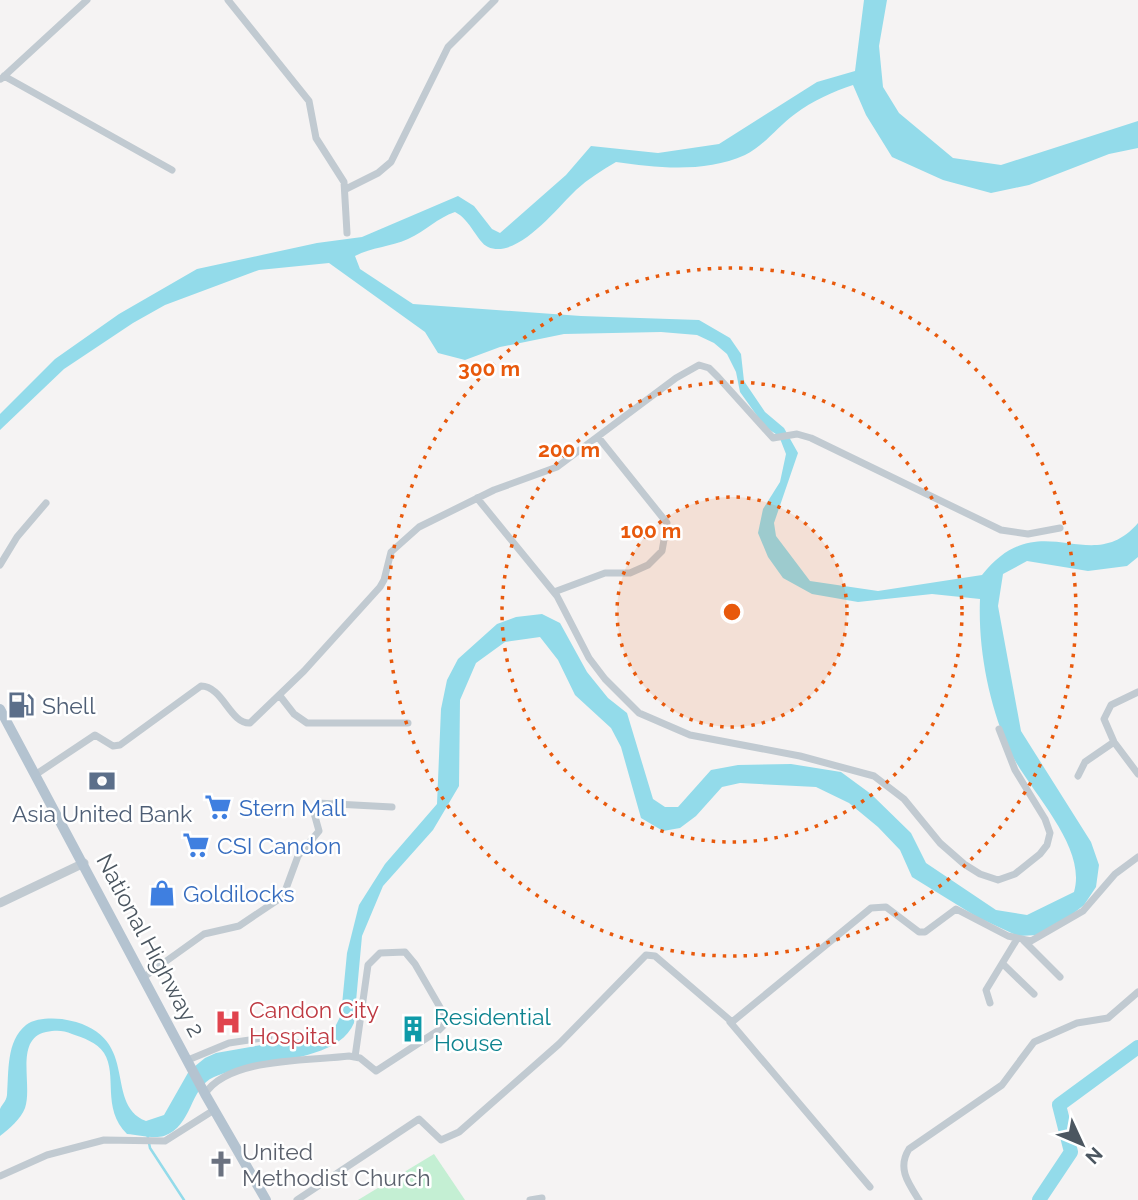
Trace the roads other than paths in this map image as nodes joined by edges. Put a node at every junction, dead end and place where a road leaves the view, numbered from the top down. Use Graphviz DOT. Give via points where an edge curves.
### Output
graph roads {
  1 [pos="87,0"];
  2 [pos="228,0"];
  3 [pos="495,0"];
  4 [pos="0,66"];
  5 [pos="3,76"];
  6 [pos="172,170"];
  7 [pos="346,189"];
  8 [pos="347,233"];
  9 [pos="598,437"];
  10 [pos="477,498"];
  11 [pos="46,503"];
  12 [pos="1060,528"];
  13 [pos="0,565"];
  14 [pos="554,592"];
  15 [pos="1138,692"];
  16 [pos="280,695"];
  17 [pos="0,709"];
  18 [pos="408,723"];
  19 [pos="999,729"];
  20 [pos="1114,743"];
  21 [pos="1138,774"];
  22 [pos="35,775"];
  23 [pos="1078,776"];
  24 [pos="392,807"];
  25 [pos="1138,857"];
  26 [pos="85,863"];
  27 [pos="0,903"];
  28 [pos="1021,940"];
  29 [pos="1003,964"];
  30 [pos="144,977"];
  31 [pos="1060,977"];
  32 [pos="1138,992"];
  33 [pos="1034,994"];
  34 [pos="990,1003"];
  35 [pos="730,1022"];
  36 [pos="269,1037"];
  37 [pos="355,1057"];
  38 [pos="189,1062"];
  39 [pos="204,1093"];
  40 [pos="215,1111"];
  41 [pos="0,1176"];
  42 [pos="870,1186"];
  43 [pos="542,1198"];
  44 [pos="266,1200"];
  45 [pos="297,1200"];
  46 [pos="530,1200"];
  47 [pos="919,1200"];
  1 -- 5 [label="street"];
  2 -- 7 [label="street" via="307,96 316,138"];
  3 -- 7 [label="street" via="448,47 391,162"];
  4 -- 5 [label="street"];
  5 -- 6 [label="street"];
  7 -- 8 [label="street"];
  9 -- 10 [label="street" via="557,467"];
  9 -- 12 [label="street" via="699,365 709,368 773,438 811,438 1001,530 1028,534"];
  9 -- 14 [label="street" via="667,523 665,543 657,559 639,570 606,573"];
  10 -- 14 [label="street"];
  10 -- 16 [label="street" via="419,527 398,544 380,587"];
  11 -- 13 [label="street"];
  14 -- 19 [label="street" via="589,658 639,713 690,736 800,756 874,776 904,799 964,864 998,880 1028,864 1049,839 1049,826 1015,770"];
  15 -- 20 [label="street" via="1111,705 1105,713"];
  16 -- 18 [label="street" via="307,723"];
  16 -- 22 [label="street" via="246,724 214,691 201,686 120,745 94,735"];
  17 -- 22 [label="main road, National Highway 2"];
  20 -- 21 [label="street"];
  20 -- 23 [label="street" via="1085,762"];
  22 -- 26 [label="main road, National Highway 2"];
  24 -- 30 [label="street" via="317,803 318,831 298,856 284,894 239,926 204,934"];
  25 -- 28 [label="street" via="1115,874 1083,911 1041,938"];
  26 -- 27 [label="street"];
  26 -- 30 [label="main road, National Highway 2"];
  28 -- 29 [label="street"];
  28 -- 31 [label="street"];
  28 -- 35 [label="street" via="956,909 919,932 886,906 876,905"];
  29 -- 33 [label="street"];
  29 -- 34 [label="street" via="986,990"];
  30 -- 38 [label="main road, National Highway 2"];
  32 -- 47 [label="street" via="1108,1018 1077,1023 1034,1042 1002,1085 909,1149 903,1161 904,1175"];
  35 -- 42 [label="street"];
  35 -- 45 [label="street" via="660,960 646,955 559,1044 459,1132 441,1140 419,1119"];
  36 -- 38 [label="street" via="229,1043"];
  37 -- 37 [label="street" via="376,1071 444,1025 444,1016 405,952 380,953 368,965"];
  37 -- 39 [label="street" via="241,1069"];
  38 -- 39 [label="main road, National Highway 2"];
  39 -- 40 [label="main road, National Highway 2"];
  40 -- 41 [label="street" via="156,1143 112,1140 73,1148"];
  40 -- 44 [label="main road, National Highway 2"];
  43 -- 46 [label="street"];
}
